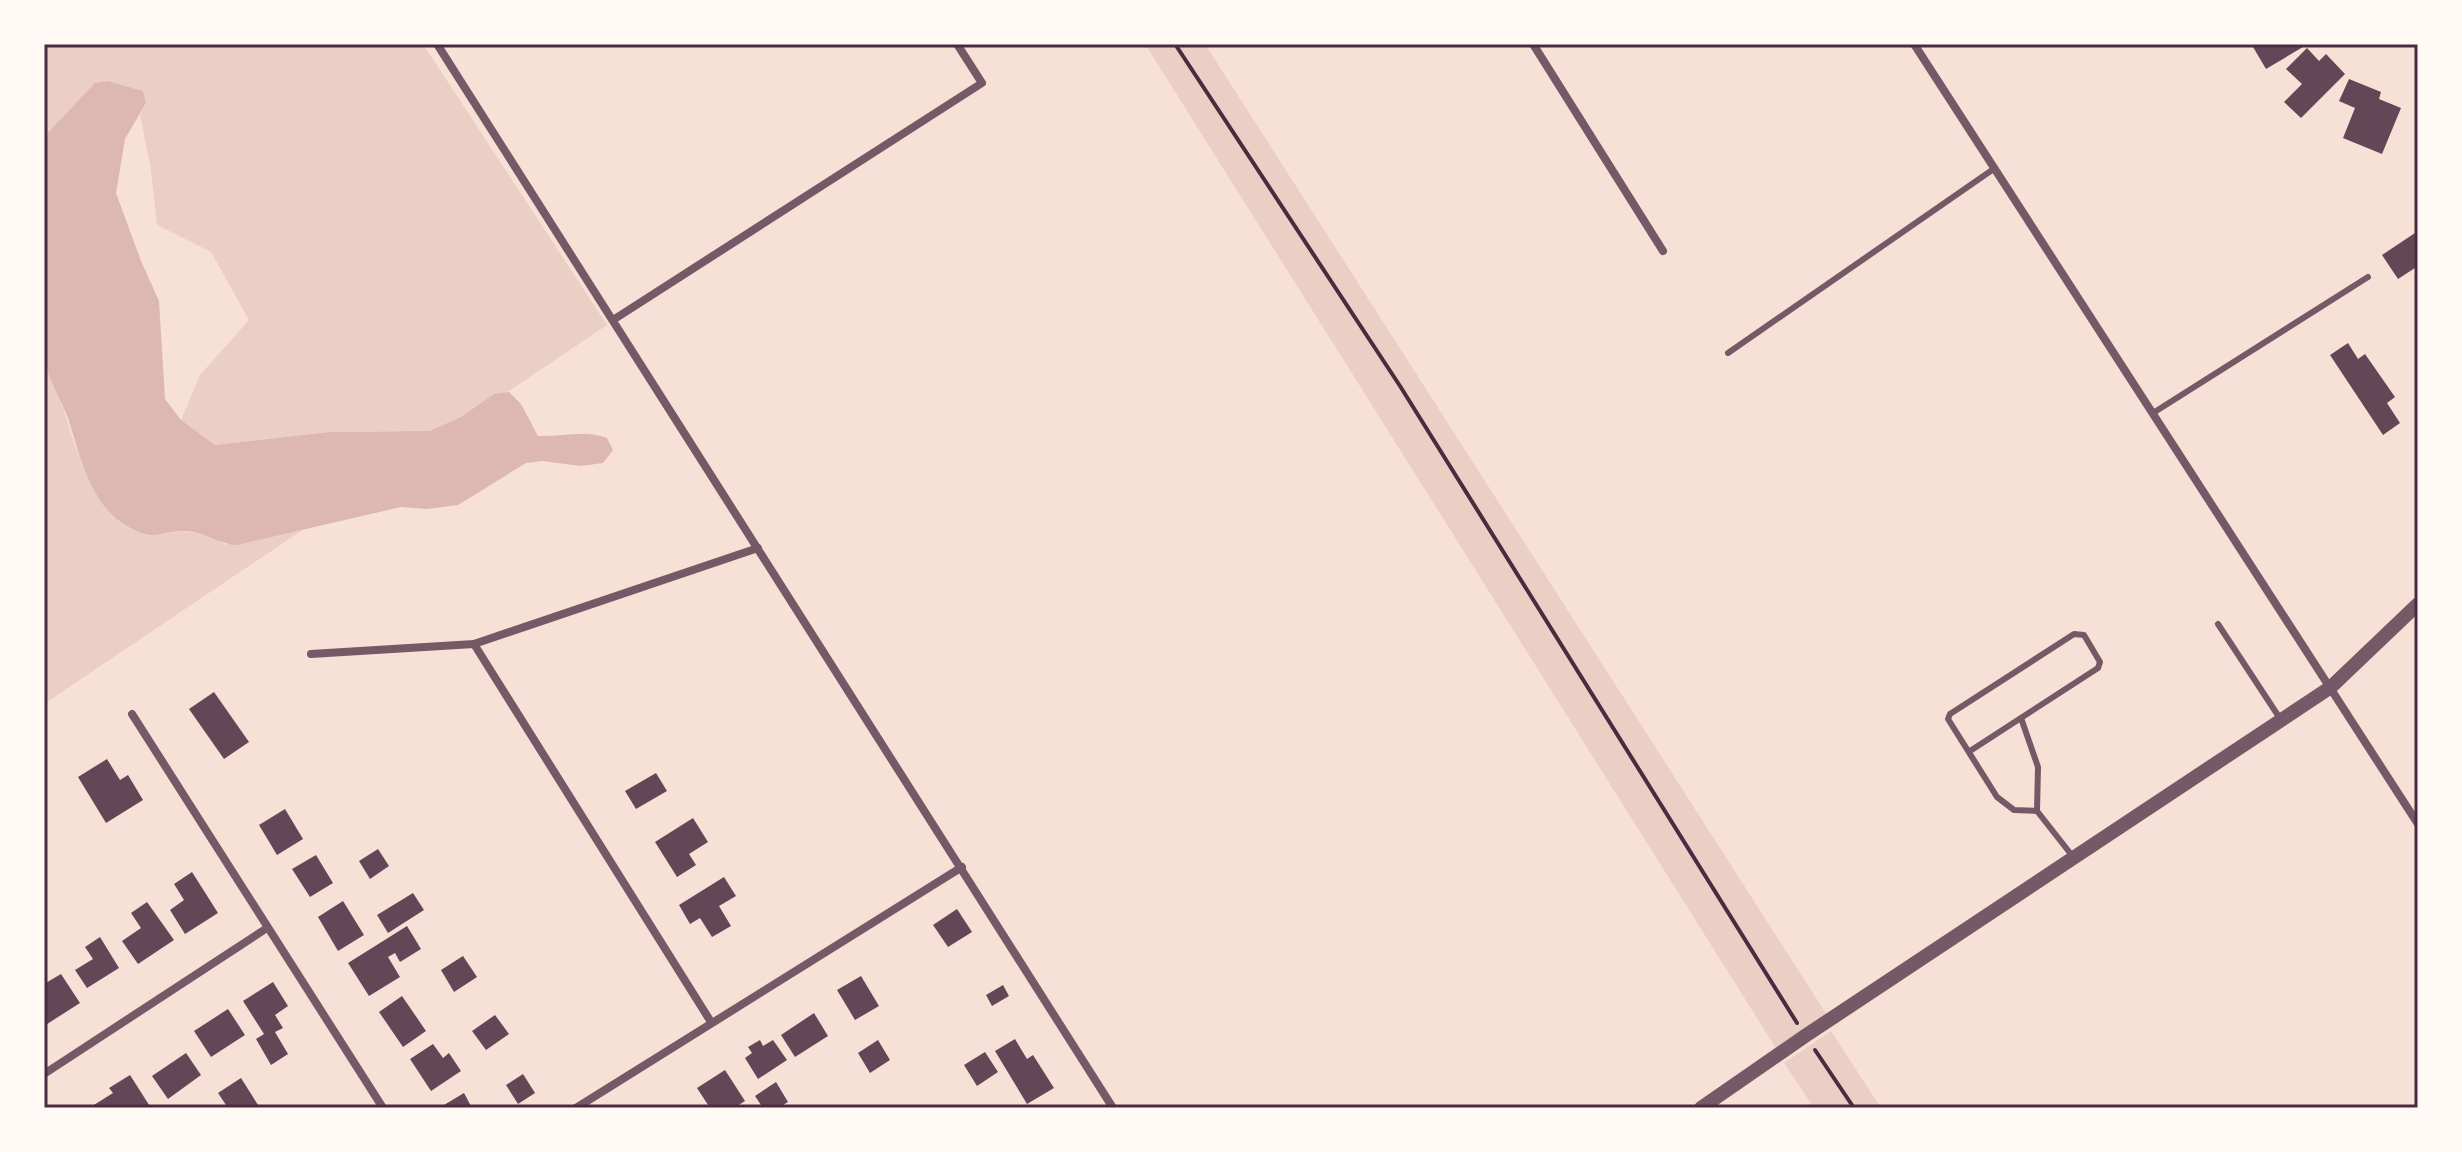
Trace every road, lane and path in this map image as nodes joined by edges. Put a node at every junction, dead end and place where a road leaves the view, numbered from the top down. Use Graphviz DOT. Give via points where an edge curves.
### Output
graph roads {
  1 [pos="437,44"];
  2 [pos="957,44"];
  3 [pos="1175,44"];
  4 [pos="1533,44"];
  5 [pos="1914,44"];
  6 [pos="1995,168"];
  7 [pos="1663,251"];
  8 [pos="2368,277"];
  9 [pos="613,320"];
  10 [pos="1728,353"];
  11 [pos="2153,413"];
  12 [pos="758,548"];
  13 [pos="2418,604"];
  14 [pos="2218,624"];
  15 [pos="474,644"];
  16 [pos="311,654"];
  17 [pos="2331,687"];
  18 [pos="132,714"];
  19 [pos="2021,718"];
  20 [pos="2281,720"];
  21 [pos="1970,751"];
  22 [pos="2037,811"];
  23 [pos="2418,824"];
  24 [pos="2074,858"];
  25 [pos="962,867"];
  26 [pos="267,928"];
  27 [pos="711,1022"];
  28 [pos="1805,1036"];
  29 [pos="44,1074"];
  30 [pos="383,1108"];
  31 [pos="576,1108"];
  32 [pos="1113,1108"];
  33 [pos="1701,1108"];
  34 [pos="1854,1108"];
  1 -- 9 [label="street"];
  2 -- 9 [label="street" via="982,83"];
  3 -- 28 [label="path" via="1408,400"];
  4 -- 7 [label="street"];
  5 -- 6 [label="street"];
  6 -- 10 [label="lane"];
  6 -- 11 [label="street"];
  8 -- 11 [label="lane"];
  9 -- 12 [label="street"];
  11 -- 17 [label="street"];
  12 -- 15 [label="street"];
  12 -- 25 [label="street"];
  13 -- 17 [label="street"];
  14 -- 20 [label="lane"];
  15 -- 16 [label="street"];
  15 -- 27 [label="street"];
  17 -- 20 [label="street"];
  17 -- 23 [label="street"];
  18 -- 26 [label="street"];
  19 -- 21 [label="lane"];
  19 -- 21 [label="lane" via="2098,668 2100,662 2084,635 2074,634 1950,714 1948,719"];
  19 -- 22 [label="lane" via="2038,767"];
  20 -- 24 [label="street"];
  21 -- 22 [label="lane" via="1997,797 2014,810"];
  22 -- 24 [label="lane"];
  24 -- 28 [label="street"];
  25 -- 27 [label="street"];
  25 -- 32 [label="street"];
  26 -- 29 [label="street"];
  26 -- 30 [label="street"];
  27 -- 31 [label="street"];
  28 -- 33 [label="street"];
  28 -- 34 [label="path"];
}
